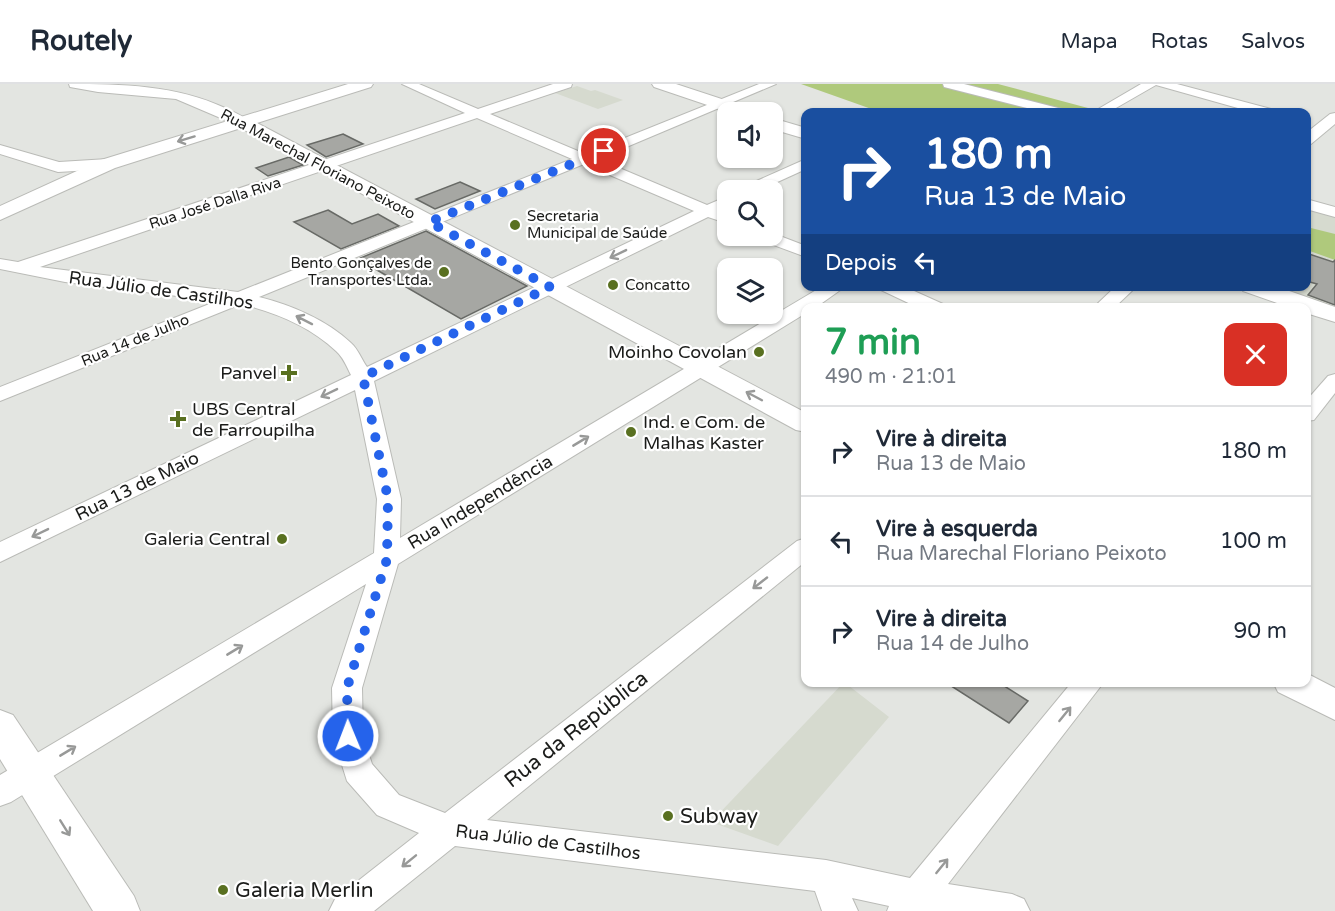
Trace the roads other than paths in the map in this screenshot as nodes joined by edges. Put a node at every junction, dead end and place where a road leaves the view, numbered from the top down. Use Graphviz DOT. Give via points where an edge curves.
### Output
graph roads {
  1 [pos="75,84"];
  2 [pos="161,84"];
  3 [pos="366,84"];
  4 [pos="408,84"];
  5 [pos="566,84"];
  6 [pos="660,84"];
  7 [pos="770,84"];
  8 [pos="950,84"];
  9 [pos="972,84"];
  10 [pos="1151,84"];
  11 [pos="1168,85"];
  12 [pos="143,91"];
  13 [pos="726,102"];
  14 [pos="717,104"];
  15 [pos="717,106"];
  16 [pos="1126,106"];
  17 [pos="1042,108"];
  18 [pos="1061,108"];
  19 [pos="1251,108"];
  20 [pos="480,115"];
  21 [pos="1335,117"];
  22 [pos="242,122"];
  23 [pos="1311,125"];
  24 [pos="783,127"];
  25 [pos="1322,128"];
  26 [pos="801,132"];
  27 [pos="1311,137"];
  28 [pos="0,149"];
  29 [pos="585,159"];
  30 [pos="801,165"];
  31 [pos="326,167"];
  32 [pos="66,173"];
  33 [pos="770,180"];
  34 [pos="1311,205"];
  35 [pos="717,206"];
  36 [pos="707,211"];
  37 [pos="1335,212"];
  38 [pos="0,214"];
  39 [pos="717,215"];
  40 [pos="429,222"];
  41 [pos="783,243"];
  42 [pos="801,250"];
  43 [pos="0,264"];
  44 [pos="20,268"];
  45 [pos="0,275"];
  46 [pos="550,287"];
  47 [pos="829,291"];
  48 [pos="897,291"];
  49 [pos="1122,291"];
  50 [pos="1265,291"];
  51 [pos="239,298"];
  52 [pos="809,303"];
  53 [pos="925,303"];
  54 [pos="1108,303"];
  55 [pos="1300,303"];
  56 [pos="1311,307"];
  57 [pos="801,308"];
  58 [pos="1335,315"];
  59 [pos="702,368"];
  60 [pos="363,377"];
  61 [pos="1335,380"];
  62 [pos="0,395"];
  63 [pos="1311,409"];
  64 [pos="801,421"];
  65 [pos="801,551"];
  66 [pos="0,553"];
  67 [pos="387,559"];
  68 [pos="1086,687"];
  69 [pos="1301,687"];
  70 [pos="1335,705"];
  71 [pos="0,726"];
  72 [pos="15,783"];
  73 [pos="448,830"];
  74 [pos="826,876"];
  75 [pos="911,903"];
  76 [pos="118,911"];
  77 [pos="347,911"];
  78 [pos="840,911"];
  79 [pos="1012,911"];
  1 -- 12 [label="street, Rua Marechal Floriano Peixoto"];
  2 -- 12 [label="street"];
  3 -- 22 [label="main road"];
  4 -- 20 [label="street"];
  5 -- 20 [label="street, Rua José Dalla Riva"];
  6 -- 14 [label="main road"];
  7 -- 13 [label="street, Rua 14 de Julho"];
  8 -- 17 [label="street"];
  9 -- 18 [label="street"];
  10 -- 16 [label="street"];
  11 -- 16 [label="street" via="1142,104"];
  11 -- 19 [label="street"];
  12 -- 22 [label="street, Rua Marechal Floriano Peixoto" via="192,99"];
  15 -- 29 [label="street, Rua 14 de Julho"];
  20 -- 29 [label="street"];
  20 -- 31 [label="street, Rua José Dalla Riva"];
  21 -- 25 [label="street"];
  22 -- 31 [label="main road, Rua Marechal Floriano Peixoto"];
  22 -- 32 [label="main road, one-way" via="108,164"];
  23 -- 25 [label="street"];
  24 -- 26 [label="main road"];
  25 -- 27 [label="street"];
  28 -- 32 [label="street"];
  29 -- 36 [label="street"];
  29 -- 40 [label="street, Rua 14 de Julho"];
  30 -- 33 [label="street"];
  31 -- 40 [label="main road, Rua Marechal Floriano Peixoto"];
  31 -- 44 [label="street, Rua José Dalla Riva"];
  32 -- 38 [label="main road"];
  34 -- 37 [label="street"];
  35 -- 36 [label="street, Rua 13 de Maio"];
  36 -- 39 [label="street"];
  36 -- 46 [label="street, Rua 13 de Maio, one-way"];
  40 -- 46 [label="main road, Rua Marechal Floriano Peixoto"];
  40 -- 51 [label="street, Rua 14 de Julho"];
  41 -- 42 [label="street"];
  43 -- 44 [label="street, Rua Júlio de Castilhos"];
  44 -- 45 [label="street, Rua José Dalla Riva"];
  44 -- 51 [label="street, Rua Júlio de Castilhos"];
  46 -- 59 [label="main road, Rua Marechal Floriano Peixoto"];
  46 -- 60 [label="street, Rua 13 de Maio"];
  47 -- 52 [label="street, Rua Independência"];
  48 -- 53 [label="street"];
  49 -- 54 [label="street"];
  50 -- 55 [label="main road"];
  60 -- 51 [label="street, Rua Júlio de Castilhos, one-way" via="345,348 308,322 273,306"];
  51 -- 62 [label="street, Rua 14 de Julho"];
  56 -- 58 [label="main road"];
  57 -- 59 [label="street, Rua Independência"];
  64 -- 59 [label="main road, Rua Marechal Floriano Peixoto, one-way"];
  67 -- 59 [label="street, Rua Independência, one-way"];
  60 -- 66 [label="street, Rua 13 de Maio, one-way"];
  60 -- 67 [label="street, Rua Júlio de Castilhos" via="388,499"];
  61 -- 63 [label="street"];
  65 -- 73 [label="street, Rua da República, one-way"];
  72 -- 67 [label="street, Rua Independência, one-way"];
  67 -- 73 [label="street, Rua Júlio de Castilhos" via="347,688 348,736 358,771 388,805"];
  75 -- 68 [label="street, one-way"];
  69 -- 70 [label="main road"];
  71 -- 72 [label="main road"];
  72 -- 76 [label="main road, one-way"];
  73 -- 74 [label="street, Rua Júlio de Castilhos"];
  73 -- 77 [label="street, Rua da República, one-way"];
  74 -- 75 [label="street, Rua Júlio de Castilhos"];
  74 -- 78 [label="street"];
  75 -- 79 [label="street, Rua Júlio de Castilhos"];
}
